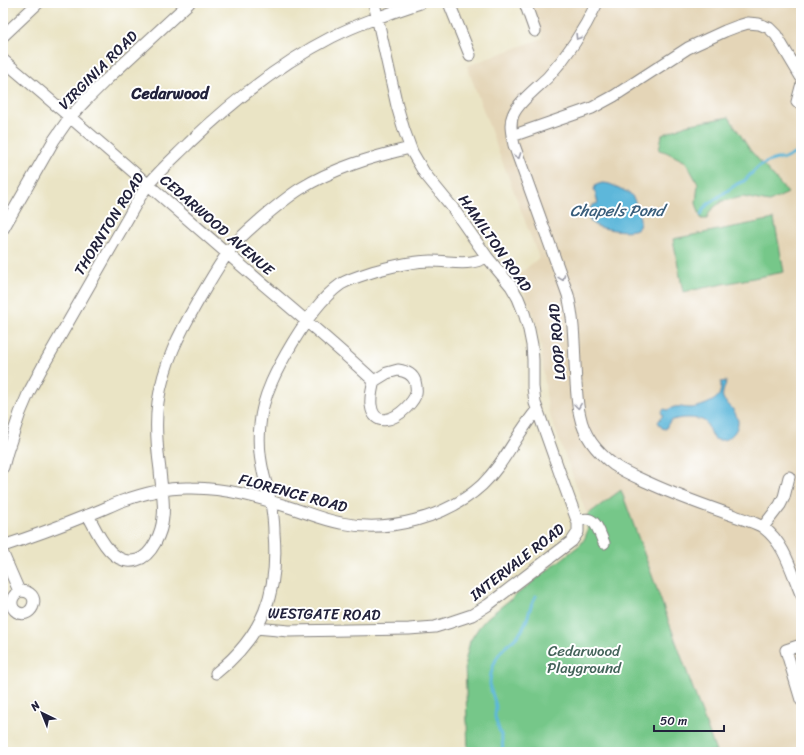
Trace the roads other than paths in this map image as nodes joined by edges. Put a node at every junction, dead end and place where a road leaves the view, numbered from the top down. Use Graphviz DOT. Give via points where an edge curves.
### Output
graph roads {
  1 [pos="38,3"];
  2 [pos="189,3"];
  3 [pos="374,3"];
  4 [pos="420,3"];
  5 [pos="449,3"];
  6 [pos="525,3"];
  7 [pos="597,3"];
  8 [pos="377,18"];
  9 [pos="534,31"];
  10 [pos="3,36"];
  11 [pos="470,55"];
  12 [pos="3,60"];
  13 [pos="801,77"];
  14 [pos="801,87"];
  15 [pos="797,102"];
  16 [pos="70,118"];
  17 [pos="512,136"];
  18 [pos="410,148"];
  19 [pos="148,186"];
  20 [pos="3,229"];
  21 [pos="227,254"];
  22 [pos="487,257"];
  23 [pos="306,322"];
  24 [pos="374,381"];
  25 [pos="537,410"];
  26 [pos="3,467"];
  27 [pos="790,476"];
  28 [pos="162,490"];
  29 [pos="271,501"];
  30 [pos="88,515"];
  31 [pos="578,526"];
  32 [pos="763,527"];
  33 [pos="604,543"];
  34 [pos="3,546"];
  35 [pos="3,554"];
  36 [pos="19,590"];
  37 [pos="801,594"];
  38 [pos="256,628"];
  39 [pos="428,628"];
  40 [pos="801,645"];
  41 [pos="216,673"];
  42 [pos="801,700"];
  1 -- 10 [label="street"];
  2 -- 16 [label="street, VIRGINIA ROAD" via="107,79"];
  3 -- 8 [label="street, HAMILTON ROAD"];
  4 -- 8 [label="street, THORNTON ROAD"];
  5 -- 11 [label="street"];
  6 -- 9 [label="street"];
  7 -- 17 [label="street, LOOP ROAD, one-way" via="564,59 519,105 513,115"];
  8 -- 18 [label="street, HAMILTON ROAD" via="396,106"];
  8 -- 19 [label="street, THORNTON ROAD" via="324,41 260,82 194,138"];
  12 -- 16 [label="street, CEDARWOOD AVENUE"];
  13 -- 17 [label="street" via="776,35 769,28 748,23 688,48 592,108"];
  14 -- 15 [label="street"];
  16 -- 19 [label="street, CEDARWOOD AVENUE"];
  16 -- 20 [label="street, VIRGINIA ROAD" via="54,140"];
  17 -- 32 [label="street, LOOP ROAD, one-way" via="568,295 573,326 579,416 592,443 614,465 633,476 665,491"];
  18 -- 21 [label="street" via="362,161 311,183 268,213"];
  18 -- 22 [label="street, HAMILTON ROAD" via="425,174"];
  19 -- 21 [label="street, CEDARWOOD AVENUE"];
  19 -- 26 [label="street, THORNTON ROAD" via="29,392"];
  21 -- 23 [label="street, CEDARWOOD AVENUE"];
  21 -- 28 [label="street" via="180,334 163,376 156,423"];
  22 -- 23 [label="street" via="466,263 412,263 356,277 336,288"];
  22 -- 25 [label="street, HAMILTON ROAD" via="511,286 524,313 532,345 533,392"];
  23 -- 24 [label="street, CEDARWOOD AVENUE"];
  23 -- 29 [label="street" via="278,368 262,410 260,451"];
  24 -- 24 [label="street" via="387,373 406,371 414,378 416,394 404,410 389,420 382,420 371,410"];
  25 -- 29 [label="street, FLORENCE ROAD" via="500,464 479,487 455,504 419,520 381,525 349,525"];
  25 -- 31 [label="street, HAMILTON ROAD"];
  27 -- 32 [label="street" via="780,505"];
  28 -- 29 [label="street, FLORENCE ROAD" via="205,488"];
  28 -- 30 [label="street, FLORENCE ROAD" via="131,498"];
  28 -- 30 [label="street" via="164,510 160,530 150,550 137,560 125,561 114,556"];
  29 -- 38 [label="street" via="275,540 274,572 269,598"];
  30 -- 34 [label="street, FLORENCE ROAD"];
  31 -- 33 [label="street" via="586,518 592,520"];
  31 -- 39 [label="street, INTERVALE ROAD" via="572,541 483,609 461,620"];
  32 -- 37 [label="street, LOOP ROAD" via="781,548"];
  35 -- 36 [label="street"];
  38 -- 39 [label="street, WESTGATE ROAD" via="289,631"];
  38 -- 41 [label="street, WESTGATE ROAD" via="239,652"];
  40 -- 42 [label="street" via="786,650"];
}
